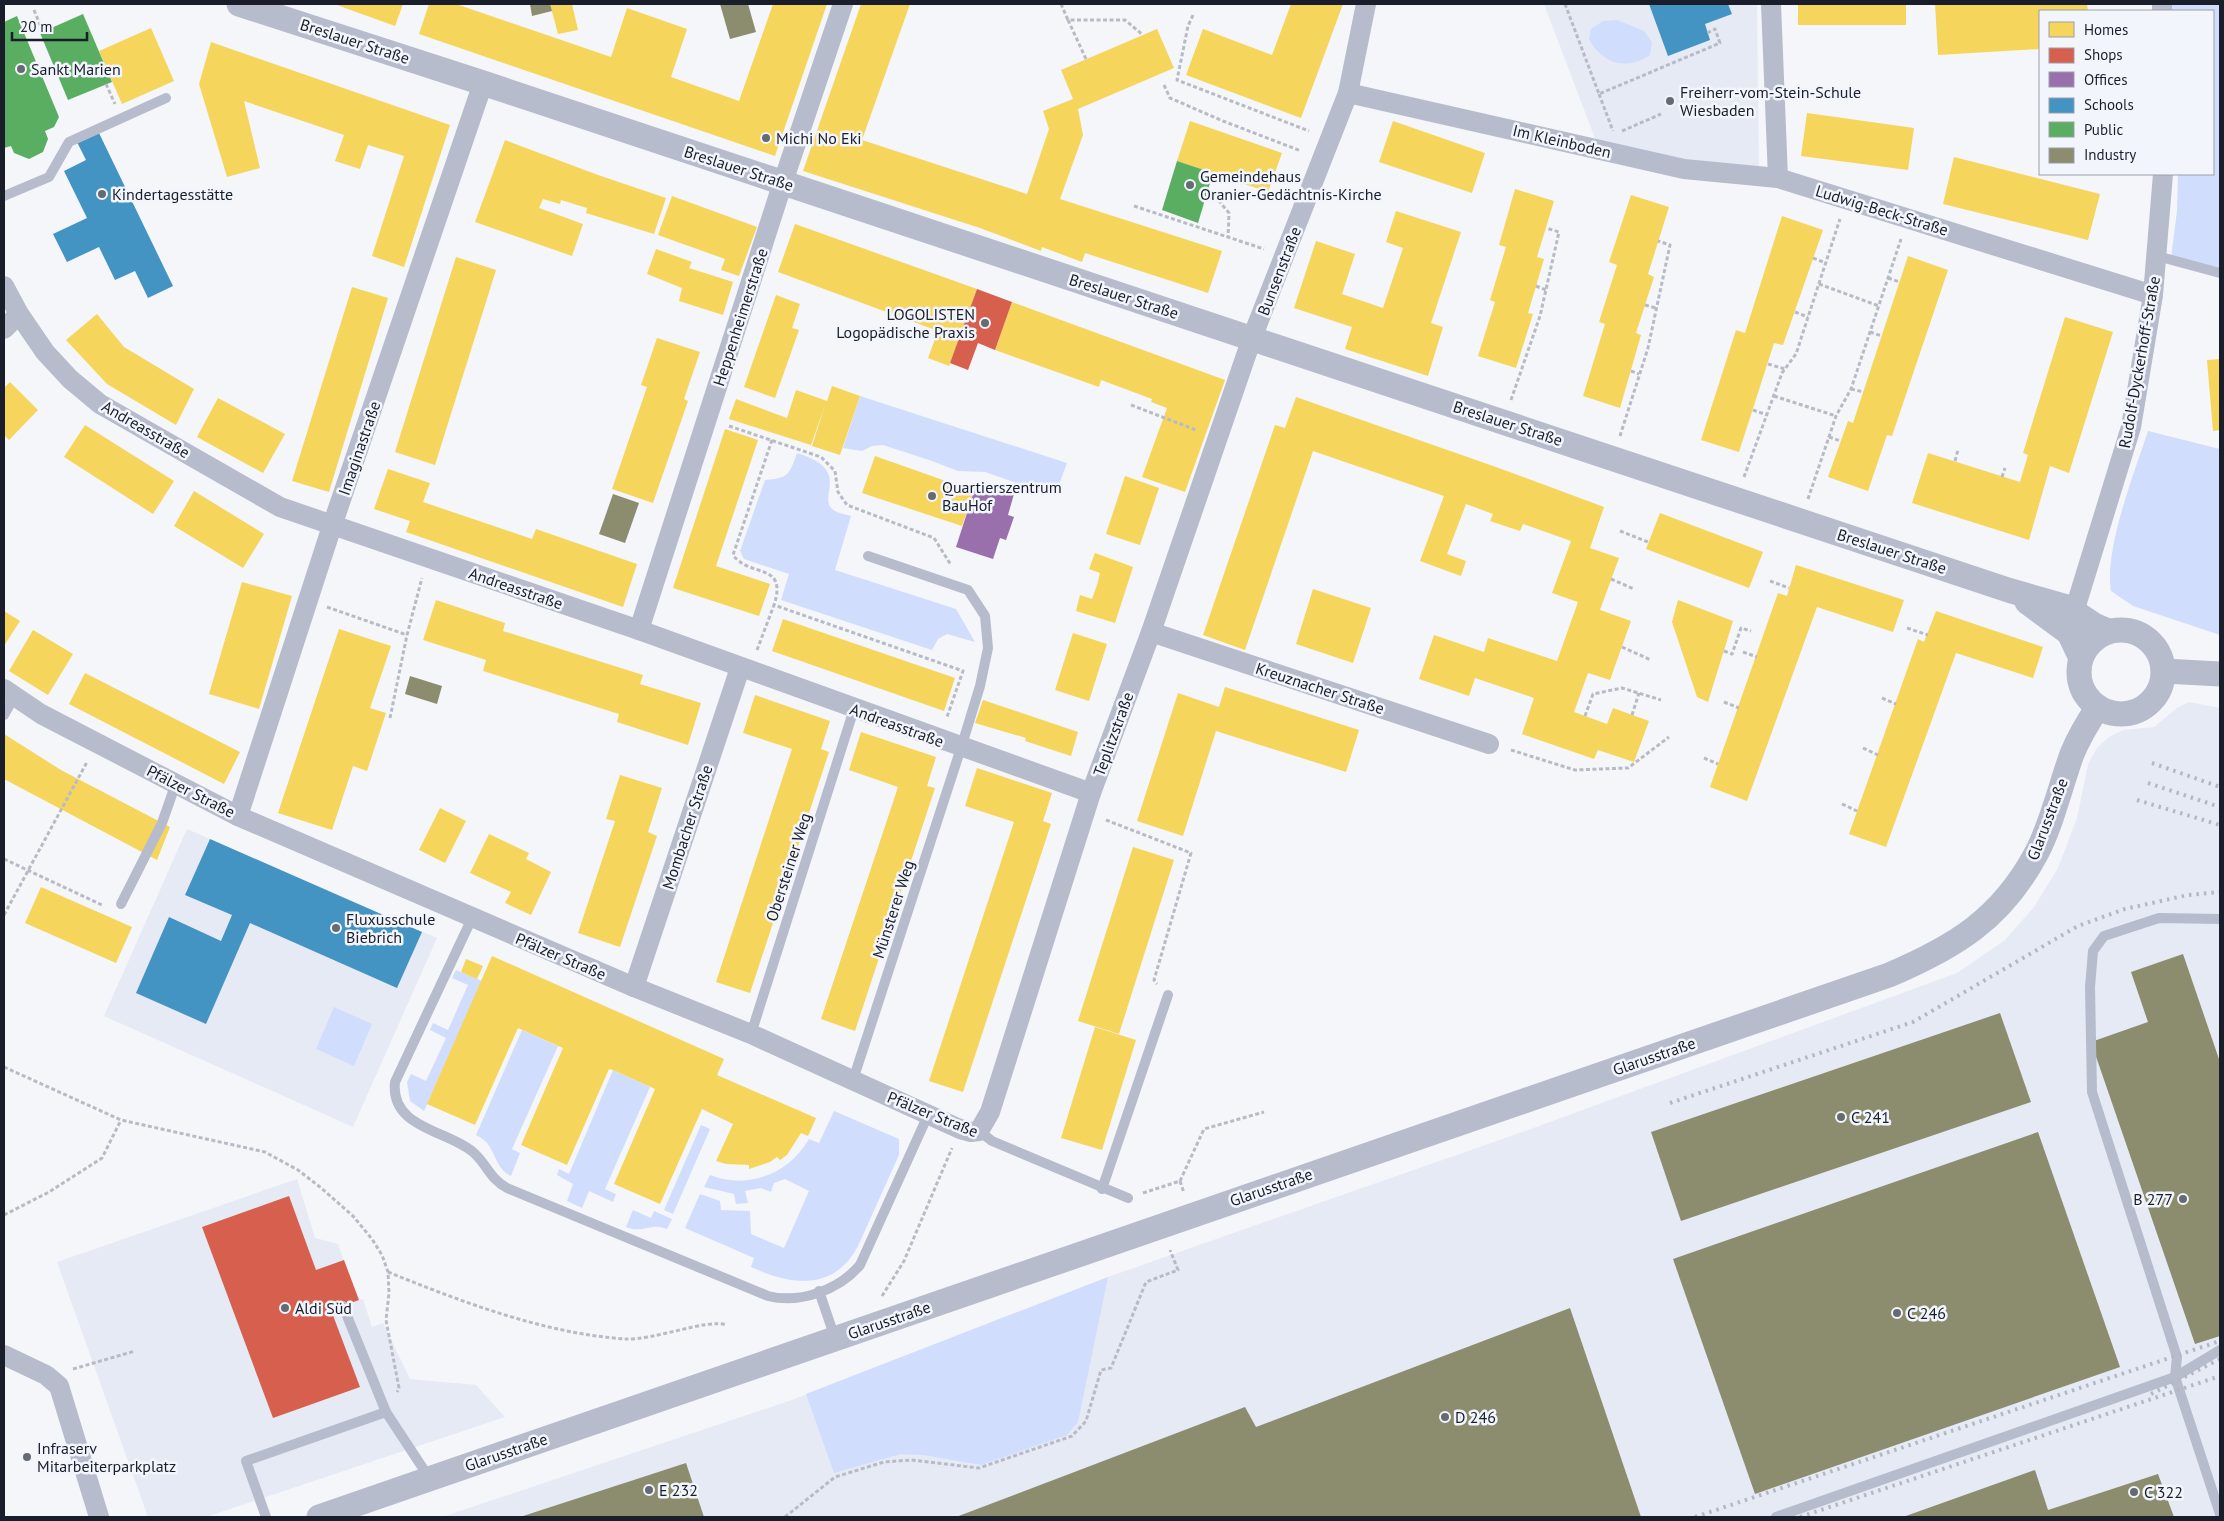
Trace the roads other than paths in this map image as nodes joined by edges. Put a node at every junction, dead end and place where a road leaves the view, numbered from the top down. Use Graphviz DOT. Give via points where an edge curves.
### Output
graph roads {
  1 [pos="239,4"];
  2 [pos="843,4"];
  3 [pos="1366,4"];
  4 [pos="1771,4"];
  5 [pos="483,83"];
  6 [pos="1348,93"];
  7 [pos="166,98"];
  8 [pos="2163,175"];
  9 [pos="1778,178"];
  10 [pos="783,182"];
  11 [pos="4,196"];
  12 [pos="2157,256"];
  13 [pos="2220,273"];
  14 [pos="4,286"];
  15 [pos="2153,294"];
  16 [pos="18,314"];
  17 [pos="4,329"];
  18 [pos="1252,338"];
  19 [pos="332,526"];
  20 [pos="868,556"];
  21 [pos="2072,622"];
  22 [pos="639,630"];
  23 [pos="2108,631"];
  24 [pos="1151,632"];
  25 [pos="2080,658"];
  26 [pos="745,670"];
  27 [pos="2164,671"];
  28 [pos="2220,674"];
  29 [pos="9,693"];
  30 [pos="2098,707"];
  31 [pos="854,710"];
  32 [pos="4,715"];
  33 [pos="1489,744"];
  34 [pos="961,748"];
  35 [pos="176,783"];
  36 [pos="1088,802"];
  37 [pos="238,816"];
  38 [pos="121,904"];
  39 [pos="472,918"];
  40 [pos="2220,919"];
  41 [pos="634,986"];
  42 [pos="1168,996"];
  43 [pos="750,1034"];
  44 [pos="853,1080"];
  45 [pos="928,1115"];
  46 [pos="969,1130"];
  47 [pos="1102,1189"];
  48 [pos="1128,1198"];
  49 [pos="819,1291"];
  50 [pos="343,1306"];
  51 [pos="835,1339"];
  52 [pos="2220,1350"];
  53 [pos="4,1355"];
  54 [pos="2175,1377"];
  55 [pos="386,1412"];
  56 [pos="430,1479"];
  57 [pos="2220,1514"];
  58 [pos="99,1517"];
  59 [pos="266,1517"];
  60 [pos="319,1517"];
  61 [pos="1776,1517"];
  1 -- 5 [label="street, Breslauer Straße"];
  2 -- 10 [label="street, Heppenheimerstraße"];
  3 -- 6 [label="street, Bunsenstraße"];
  4 -- 9 [label="street"];
  5 -- 10 [label="street, Breslauer Straße"];
  5 -- 19 [label="street, Imaginastraße"];
  6 -- 9 [label="street, Im Kleinboden" via="1684,169"];
  6 -- 18 [label="street, Bunsenstraße"];
  7 -- 11 [label="lane" via="69,142 49,177"];
  8 -- 12 [label="street, Rudolf-Dyckerhoff-Straße"];
  9 -- 15 [label="street, Ludwig-Beck-Straße"];
  10 -- 18 [label="street, Breslauer Straße"];
  10 -- 22 [label="street, Heppenheimerstraße"];
  12 -- 13 [label="lane"];
  12 -- 15 [label="street, Rudolf-Dyckerhoff-Straße"];
  14 -- 16 [label="street, Andreasstraße"];
  15 -- 21 [label="street, Rudolf-Dyckerhoff-Straße" via="2131,427"];
  16 -- 17 [label="street"];
  16 -- 19 [label="street, Andreasstraße" via="45,352 100,404 280,507"];
  18 -- 21 [label="street, Breslauer Straße" via="2055,603"];
  18 -- 24 [label="street, Teplitzstraße"];
  19 -- 22 [label="street, Andreasstraße"];
  19 -- 37 [label="street, Imaginastraße"];
  20 -- 34 [label="lane, Münsterer Weg" via="968,590 985,616 988,648"];
  21 -- 23 [label="street, Breslauer Straße"];
  21 -- 25 [label="street"];
  22 -- 26 [label="street, Andreasstraße"];
  23 -- 25 [label="street" via="2096,637"];
  23 -- 27 [label="street" via="2119,629 2141,634 2157,649"];
  24 -- 33 [label="street, Kreuznacher Straße"];
  24 -- 36 [label="street, Teplitzstraße"];
  25 -- 30 [label="street" via="2078,676 2081,685 2090,701"];
  26 -- 31 [label="street, Andreasstraße"];
  26 -- 41 [label="street, Mombacher Straße"];
  27 -- 28 [label="street"];
  27 -- 30 [label="street" via="2160,690 2137,711 2117,714"];
  29 -- 32 [label="lane"];
  29 -- 35 [label="street, Pfälzer Straße" via="41,714"];
  30 -- 51 [label="street, Glarusstraße" via="2073,752 2036,854 2012,893 1985,921 1956,943 1928,958"];
  31 -- 34 [label="street, Andreasstraße"];
  31 -- 43 [label="lane, Obersteiner Weg"];
  34 -- 36 [label="street, Andreasstraße"];
  34 -- 44 [label="lane, Münsterer Weg"];
  35 -- 37 [label="street, Pfälzer Straße"];
  35 -- 38 [label="lane" via="162,823"];
  36 -- 46 [label="street, Teplitzstraße" via="990,1112"];
  37 -- 39 [label="street, Pfälzer Straße"];
  39 -- 41 [label="street, Pfälzer Straße"];
  39 -- 49 [label="lane" via="395,1082 397,1102 406,1114 419,1125 474,1153 492,1177 507,1188 768,1296 790,1299"];
  40 -- 54 [label="lane" via="2159,918 2104,936 2093,950 2090,987 2092,1092 2177,1357"];
  41 -- 43 [label="street, Pfälzer Straße"];
  42 -- 47 [label="lane"];
  43 -- 44 [label="street, Pfälzer Straße"];
  44 -- 45 [label="street, Pfälzer Straße"];
  45 -- 46 [label="street, Pfälzer Straße"];
  45 -- 49 [label="lane" via="860,1265 842,1283"];
  46 -- 47 [label="lane, Pfälzer Straße"];
  47 -- 48 [label="lane, Pfälzer Straße"];
  49 -- 51 [label="lane"];
  50 -- 55 [label="lane"];
  51 -- 56 [label="street, Glarusstraße"];
  52 -- 54 [label="lane"];
  53 -- 58 [label="street" via="46,1375 59,1386"];
  54 -- 57 [label="lane"];
  54 -- 61 [label="lane"];
  55 -- 56 [label="lane"];
  55 -- 59 [label="lane" via="246,1461"];
  56 -- 60 [label="street, Glarusstraße"];
}
